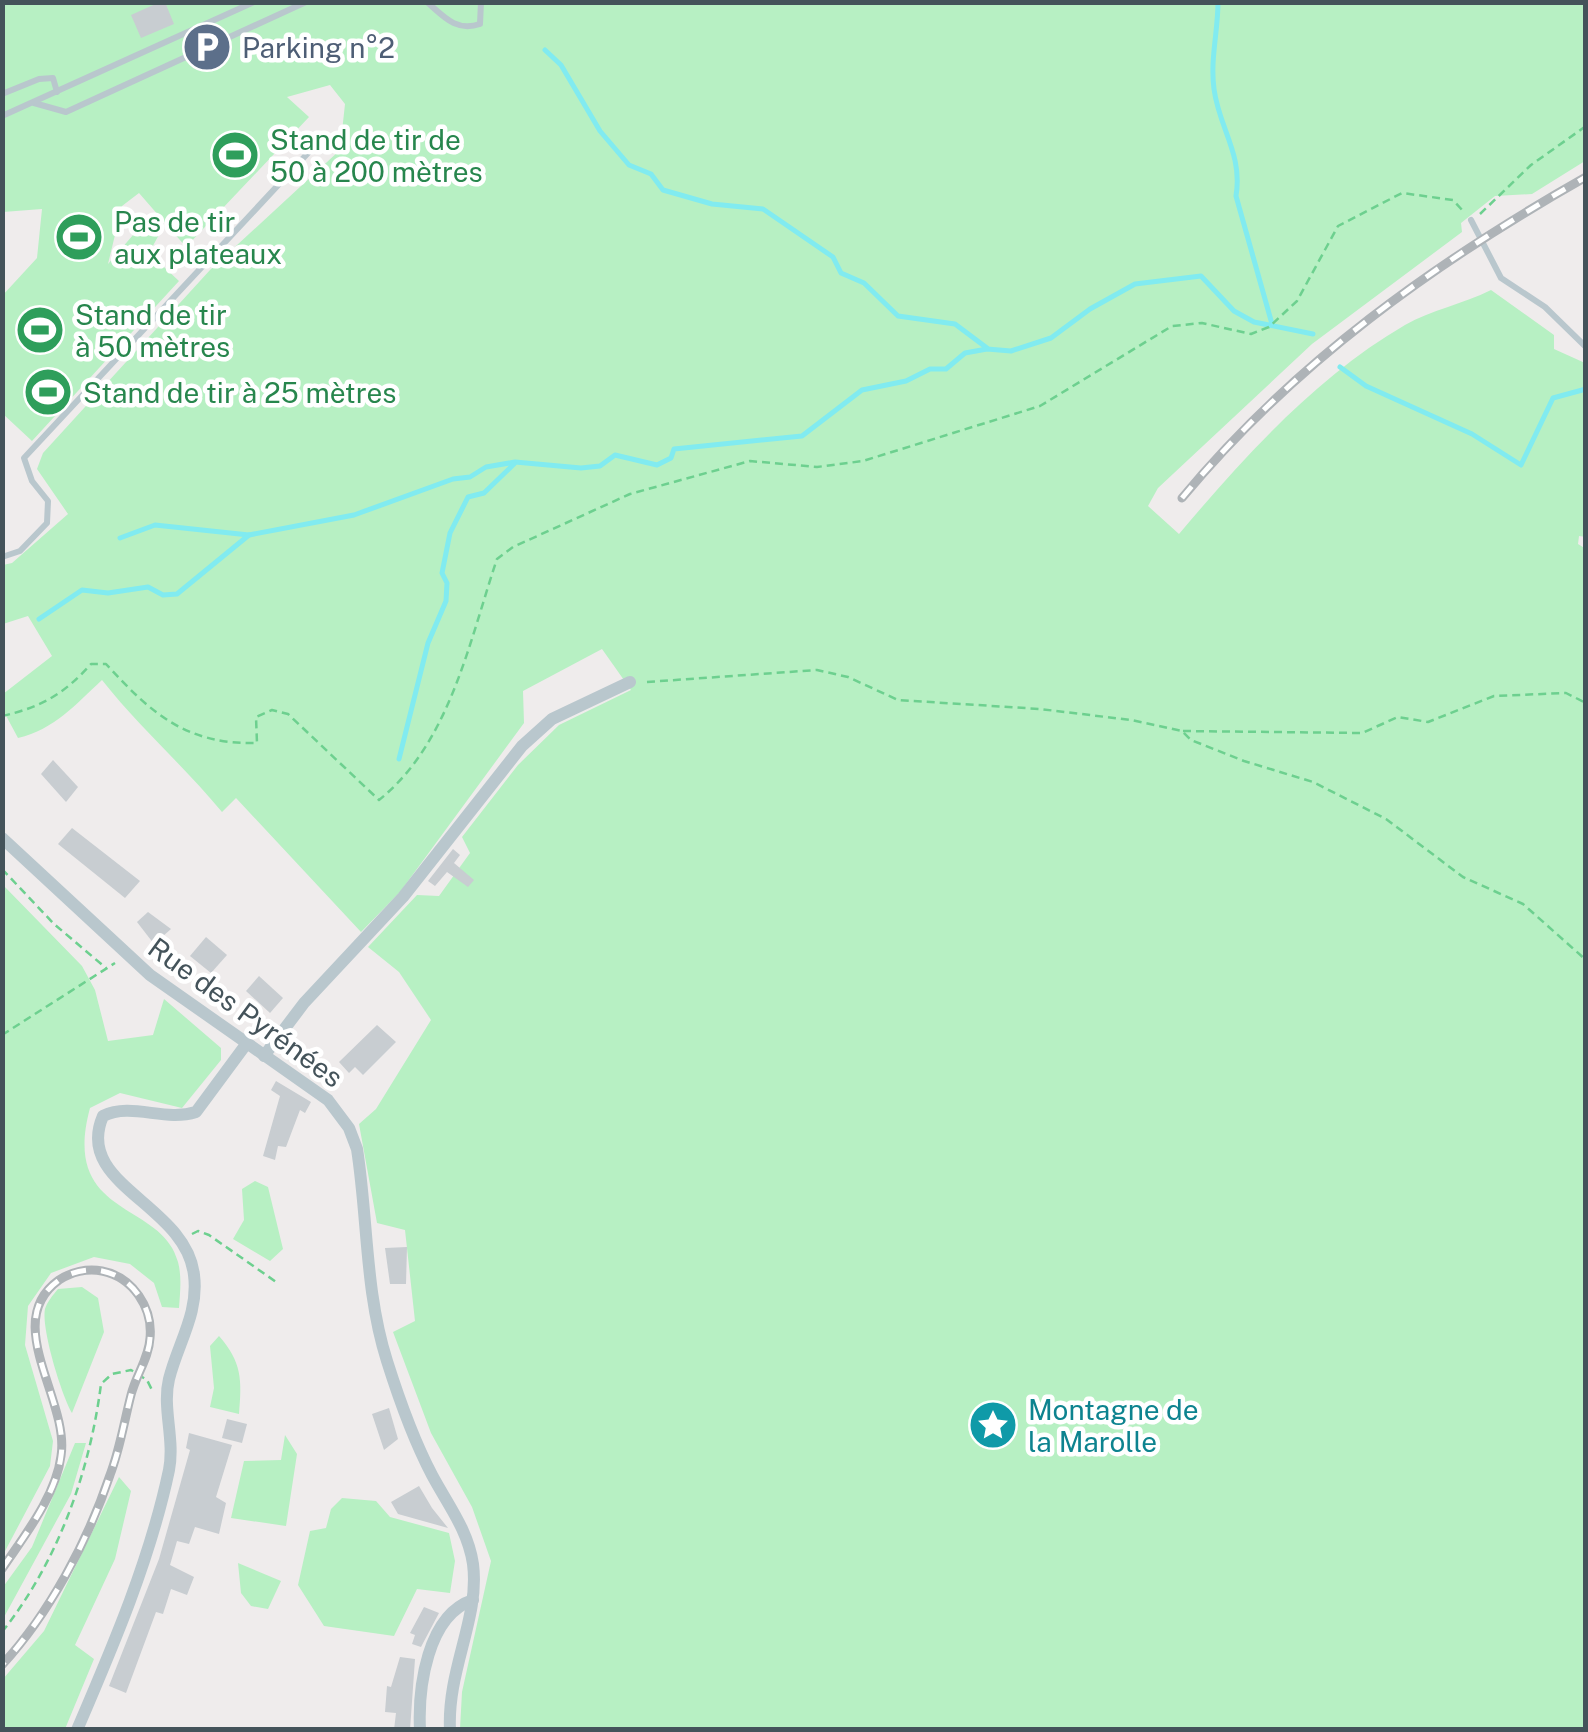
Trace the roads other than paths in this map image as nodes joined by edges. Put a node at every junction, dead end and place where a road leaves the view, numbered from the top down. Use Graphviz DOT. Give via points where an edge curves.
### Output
graph roads {
  1 [pos="254,2"];
  2 [pos="306,2"];
  3 [pos="426,2"];
  4 [pos="481,2"];
  5 [pos="57,92"];
  6 [pos="2,94"];
  7 [pos="34,102"];
  8 [pos="2,116"];
  9 [pos="322,138"];
  10 [pos="1471,220"];
  11 [pos="1586,347"];
  12 [pos="2,557"];
  13 [pos="630,682"];
  14 [pos="2,838"];
  15 [pos="247,1043"];
  16 [pos="264,1056"];
  17 [pos="473,1600"];
  18 [pos="77,1730"];
  19 [pos="420,1730"];
  20 [pos="450,1730"];
  1 -- 5 [label="lane"];
  2 -- 7 [label="lane" via="66,112"];
  3 -- 4 [label="lane" via="455,26 469,28 480,24"];
  5 -- 6 [label="lane" via="53,78"];
  5 -- 7 [label="lane"];
  7 -- 8 [label="lane"];
  9 -- 12 [label="lane" via="24,458 48,500 47,523 20,551"];
  10 -- 11 [label="lane" via="1501,278 1545,307"];
  13 -- 16 [label="street" via="552,719 522,746 403,897"];
  14 -- 15 [label="street, Rue des Pyrénées" via="126,956"];
  15 -- 16 [label="street, Rue des Pyrénées"];
  15 -- 18 [label="street" via="196,1112 113,1112 97,1130 98,1156 109,1172 182,1239 195,1294 170,1377 172,1445 164,1491 139,1576"];
  16 -- 17 [label="street, Rue des Pyrénées" via="328,1100 358,1149 380,1336 423,1455 468,1541"];
  17 -- 19 [label="street" via="453,1609 433,1646"];
  17 -- 20 [label="street, Rue des Pyrénées" via="452,1672"];
}
